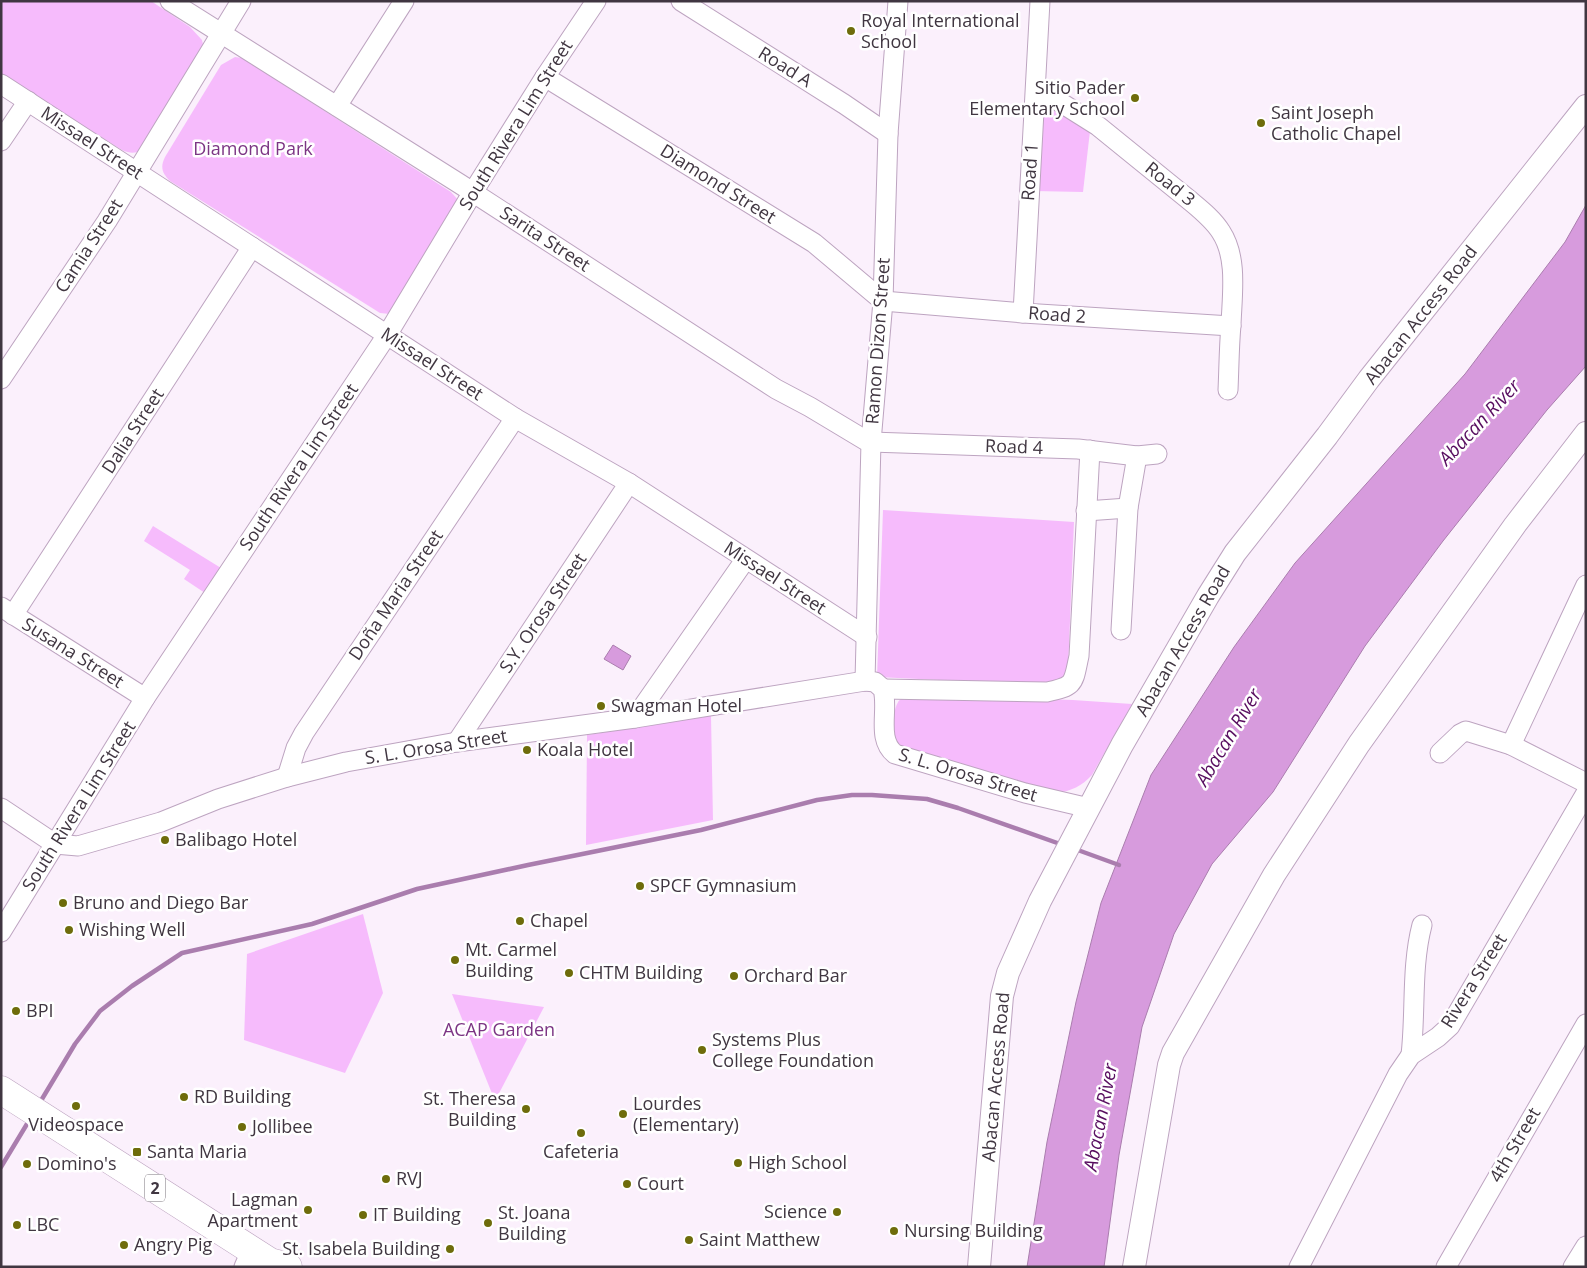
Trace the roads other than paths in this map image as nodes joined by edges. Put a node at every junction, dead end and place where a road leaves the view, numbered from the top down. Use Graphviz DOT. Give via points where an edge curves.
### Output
graph roads {
  1 [pos="170,1"];
  2 [pos="241,1"];
  3 [pos="404,1"];
  4 [pos="596,1"];
  5 [pos="681,1"];
  6 [pos="898,1"];
  7 [pos="1040,1"];
  8 [pos="220,34"];
  9 [pos="545,77"];
  10 [pos="1,84"];
  11 [pos="1036,87"];
  12 [pos="28,101"];
  13 [pos="337,106"];
  14 [pos="1586,106"];
  15 [pos="888,134"];
  16 [pos="1,141"];
  17 [pos="137,172"];
  18 [pos="473,192"];
  19 [pos="252,247"];
  20 [pos="883,301"];
  21 [pos="1022,313"];
  22 [pos="1231,326"];
  23 [pos="387,335"];
  24 [pos="1,380"];
  25 [pos="1228,390"];
  26 [pos="515,418"];
  27 [pos="1586,433"];
  28 [pos="871,442"];
  29 [pos="1090,450"];
  30 [pos="1157,454"];
  31 [pos="1137,456"];
  32 [pos="629,483"];
  33 [pos="1128,508"];
  34 [pos="1086,511"];
  35 [pos="745,560"];
  36 [pos="1586,585"];
  37 [pos="7,611"];
  38 [pos="1121,630"];
  39 [pos="867,637"];
  40 [pos="865,681"];
  41 [pos="883,689"];
  42 [pos="145,698"];
  43 [pos="635,718"];
  44 [pos="457,742"];
  45 [pos="1511,745"];
  46 [pos="1440,753"];
  47 [pos="287,778"];
  48 [pos="1586,784"];
  49 [pos="1586,793"];
  50 [pos="1,808"];
  51 [pos="1084,817"];
  52 [pos="55,844"];
  53 [pos="1422,925"];
  54 [pos="1,932"];
  55 [pos="1586,1024"];
  56 [pos="1411,1055"];
  57 [pos="6,1093"];
  58 [pos="1586,1246"];
  59 [pos="265,1263"];
  60 [pos="979,1267"];
  61 [pos="1134,1267"];
  62 [pos="1300,1267"];
  63 [pos="1446,1267"];
  64 [pos="1573,1267"];
  1 -- 8 [label="street, Sarita Street"];
  2 -- 8 [label="street, Camia Street"];
  3 -- 13 [label="street"];
  4 -- 9 [label="street, South Rivera Lim Street"];
  5 -- 15 [label="street, Road A"];
  6 -- 15 [label="street, Ramon Dizon Street"];
  7 -- 11 [label="street, Road 1"];
  8 -- 13 [label="street, Sarita Street"];
  8 -- 17 [label="street, Camia Street"];
  9 -- 18 [label="street, South Rivera Lim Street"];
  9 -- 20 [label="street, Diamond Street" via="814,244"];
  10 -- 12 [label="street, Missael Street"];
  11 -- 21 [label="street, Road 1"];
  11 -- 22 [label="street, Road 3" via="1098,126 1203,211 1221,231 1231,261"];
  12 -- 16 [label="street"];
  12 -- 17 [label="street, Missael Street"];
  13 -- 18 [label="street, Sarita Street"];
  14 -- 51 [label="street, Abacan Access Road" via="1235,553"];
  15 -- 20 [label="street, Ramon Dizon Street"];
  17 -- 19 [label="street, Missael Street"];
  17 -- 24 [label="street, Camia Street"];
  18 -- 23 [label="street, South Rivera Lim Street"];
  18 -- 28 [label="street, Sarita Street" via="776,388"];
  19 -- 23 [label="street, Missael Street"];
  19 -- 37 [label="street, Dalia Street"];
  20 -- 21 [label="street, Road 2"];
  20 -- 28 [label="street, Ramon Dizon Street"];
  21 -- 22 [label="street, Road 2"];
  22 -- 25 [label="street, Road 3"];
  23 -- 26 [label="street, Missael Street"];
  23 -- 42 [label="street, South Rivera Lim Street"];
  26 -- 32 [label="street, Missael Street"];
  26 -- 47 [label="street, Doña Maria Street" via="304,733"];
  27 -- 61 [label="street" via="1515,525 1359,744 1274,875 1173,1053"];
  28 -- 29 [label="street, Road 4"];
  28 -- 39 [label="street, Ramon Dizon Street"];
  29 -- 31 [label="street, Road 4"];
  29 -- 34 [label="street"];
  30 -- 31 [label="street, Road 4"];
  31 -- 33 [label="street"];
  32 -- 35 [label="street, Missael Street"];
  32 -- 44 [label="street, S.Y. Orosa Street"];
  33 -- 34 [label="street"];
  33 -- 38 [label="street"];
  34 -- 41 [label="street" via="1079,656 1073,682 1065,688 1048,692"];
  35 -- 39 [label="street, Missael Street"];
  35 -- 43 [label="street"];
  36 -- 45 [label="street"];
  37 -- 42 [label="street, Susana Street"];
  39 -- 40 [label="street, Ramon Dizon Street"];
  40 -- 41 [label="street" via="875,682"];
  40 -- 43 [label="street, S. L. Orosa Street"];
  41 -- 51 [label="street, S. L. Orosa Street" via="886,744 895,754 1025,793"];
  42 -- 52 [label="street, South Rivera Lim Street"];
  43 -- 44 [label="street, S. L. Orosa Street"];
  44 -- 47 [label="street, S. L. Orosa Street" via="346,762"];
  45 -- 46 [label="street" via="1466,731"];
  45 -- 48 [label="street"];
  47 -- 52 [label="street, S. L. Orosa Street" via="91,843 78,846"];
  49 -- 56 [label="street, Rivera Street" via="1450,1026"];
  50 -- 52 [label="street"];
  51 -- 60 [label="street, Abacan Access Road" via="1011,964 1002,996"];
  52 -- 54 [label="street, South Rivera Lim Street"];
  53 -- 56 [label="street" via="1416,945"];
  55 -- 63 [label="street, 4th Street"];
  56 -- 62 [label="street, Rivera Street" via="1398,1074"];
  57 -- 59 [label="highway, 2"];
  58 -- 64 [label="street"];
}
